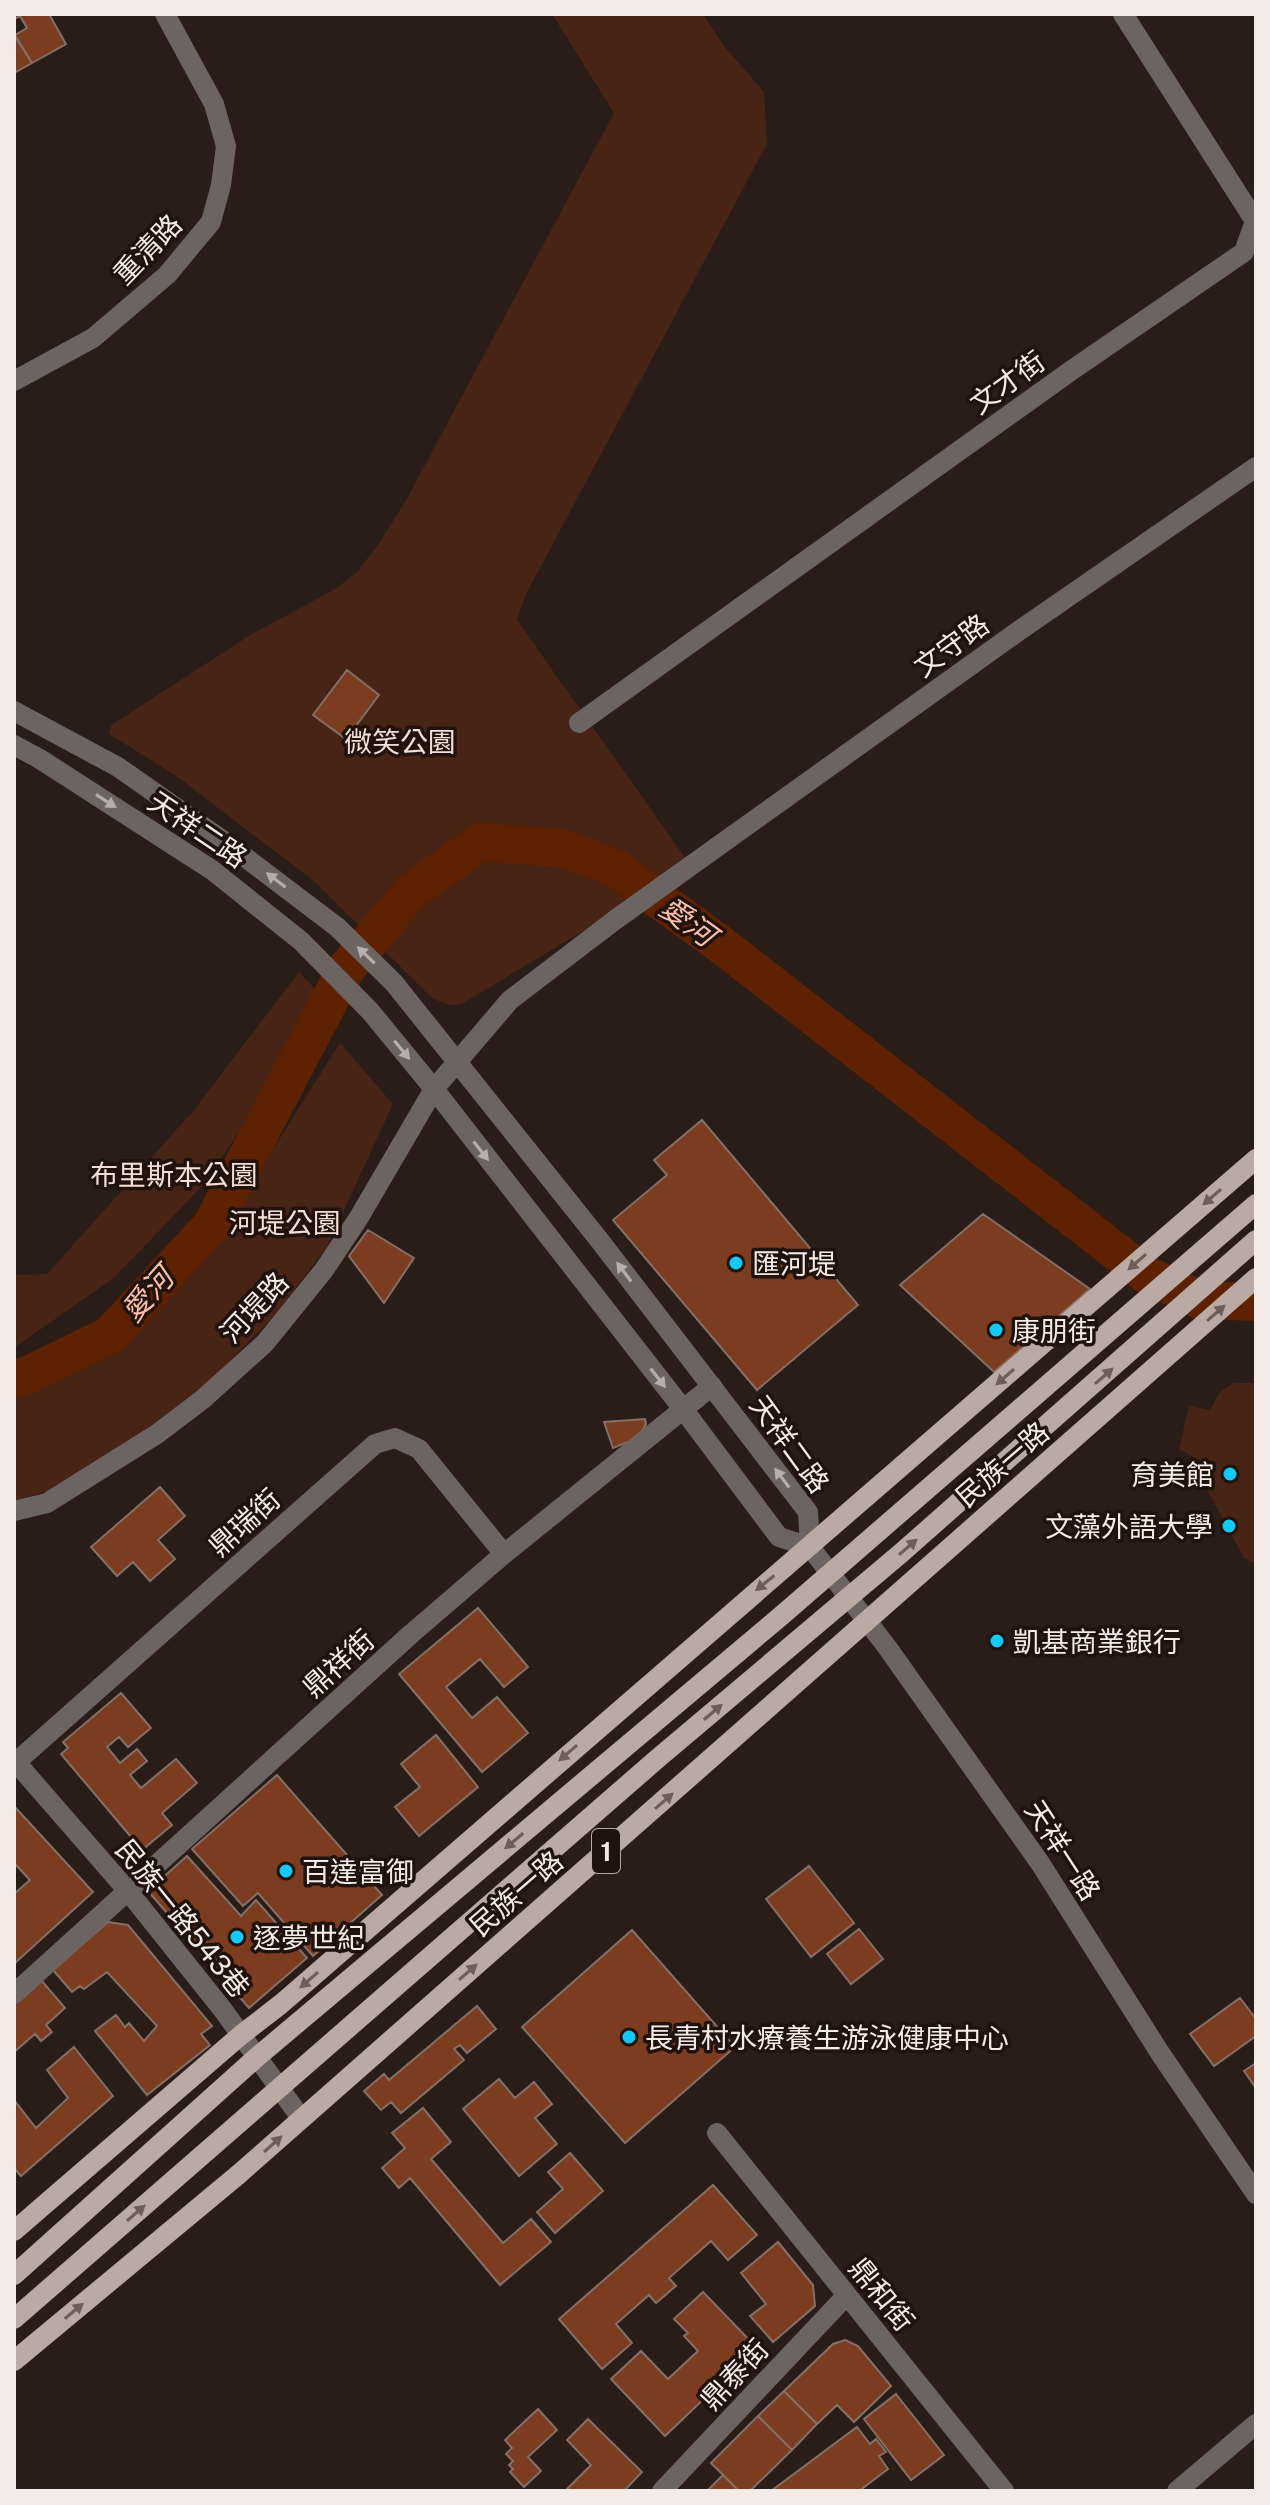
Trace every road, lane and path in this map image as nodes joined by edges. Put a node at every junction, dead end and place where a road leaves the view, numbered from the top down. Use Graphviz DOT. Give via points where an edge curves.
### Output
graph roads {
  1 [pos="165,14"];
  2 [pos="1123,14"];
  3 [pos="14,381"];
  4 [pos="1256,467"];
  5 [pos="14,711"];
  6 [pos="579,723"];
  7 [pos="14,745"];
  8 [pos="456,1060"];
  9 [pos="434,1089"];
  10 [pos="1256,1159"];
  11 [pos="1256,1204"];
  12 [pos="1256,1240"];
  13 [pos="1256,1278"];
  14 [pos="1089,1304"];
  15 [pos="1113,1329"];
  16 [pos="712,1386"];
  17 [pos="683,1409"];
  18 [pos="14,1511"];
  19 [pos="810,1547"];
  20 [pos="504,1554"];
  21 [pos="830,1574"];
  22 [pos="849,1598"];
  23 [pos="867,1622"];
  24 [pos="14,1763"];
  25 [pos="128,1891"];
  26 [pos="14,1994"];
  27 [pos="241,2035"];
  28 [pos="257,2057"];
  29 [pos="280,2089"];
  30 [pos="301,2118"];
  31 [pos="717,2133"];
  32 [pos="1256,2194"];
  33 [pos="14,2231"];
  34 [pos="14,2275"];
  35 [pos="847,2295"];
  36 [pos="14,2319"];
  37 [pos="14,2361"];
  38 [pos="1256,2424"];
  39 [pos="662,2491"];
  40 [pos="1004,2491"];
  41 [pos="1177,2491"];
  1 -- 3 [label="street, 重清路" via="214,104 226,146 211,222 167,275 93,338"];
  2 -- 6 [label="street, 文才街" via="1255,221 1244,252"];
  4 -- 8 [label="street, 文守路" via="615,920 510,1000"];
  8 -- 5 [label="street, 天祥二路, one-way" via="394,983 338,928 118,767"];
  7 -- 9 [label="street, 天祥二路, one-way" via="212,870 301,941 370,1011"];
  8 -- 9 [label="street, 河堤路"];
  16 -- 8 [label="street, 天祥二路, one-way"];
  9 -- 17 [label="street, one-way"];
  9 -- 18 [label="street, 河堤路" via="358,1219 265,1343 157,1434 47,1503"];
  10 -- 14 [label="main road, one-way"];
  11 -- 15 [label="main road, 民族一路 / 1"];
  22 -- 12 [label="main road, 民族一路 / 1, one-way"];
  23 -- 13 [label="main road, 民族一路 / 1, one-way"];
  14 -- 15 [label="main road"];
  14 -- 19 [label="main road, one-way"];
  15 -- 21 [label="main road, 民族一路 / 1"];
  16 -- 17 [label="street, 鼎祥街"];
  19 -- 16 [label="street, 天祥二路, one-way" via="808,1512"];
  17 -- 19 [label="street" via="779,1537"];
  17 -- 20 [label="street, 鼎祥街"];
  19 -- 21 [label="street, 天祥一路"];
  19 -- 27 [label="main road, one-way"];
  20 -- 24 [label="street, 鼎瑞街" via="419,1449 395,1438 375,1444"];
  20 -- 25 [label="street, 鼎祥街"];
  21 -- 22 [label="street, 天祥一路"];
  21 -- 28 [label="main road, 民族一路 / 1, one-way"];
  22 -- 23 [label="street, 天祥一路"];
  29 -- 22 [label="main road, 民族一路 / 1, one-way"];
  30 -- 23 [label="main road, 民族一路 / 1, one-way"];
  23 -- 32 [label="street, 天祥一路" via="1040,1863"];
  24 -- 25 [label="street, 民族一路543巷"];
  25 -- 26 [label="street, 鼎祥街"];
  25 -- 27 [label="street, 民族一路543巷"];
  27 -- 28 [label="street, 民族一路543巷"];
  27 -- 33 [label="main road"];
  28 -- 29 [label="street, 民族一路543巷"];
  28 -- 34 [label="main road, 民族一路 / 1"];
  29 -- 30 [label="street, 民族一路543巷"];
  36 -- 29 [label="main road, 民族一路 / 1, one-way"];
  37 -- 30 [label="main road, 民族一路 / 1, one-way"];
  31 -- 35 [label="street, 鼎和街"];
  35 -- 39 [label="street, 鼎泰街"];
  35 -- 40 [label="street, 鼎和街"];
  38 -- 41 [label="street"];
}
